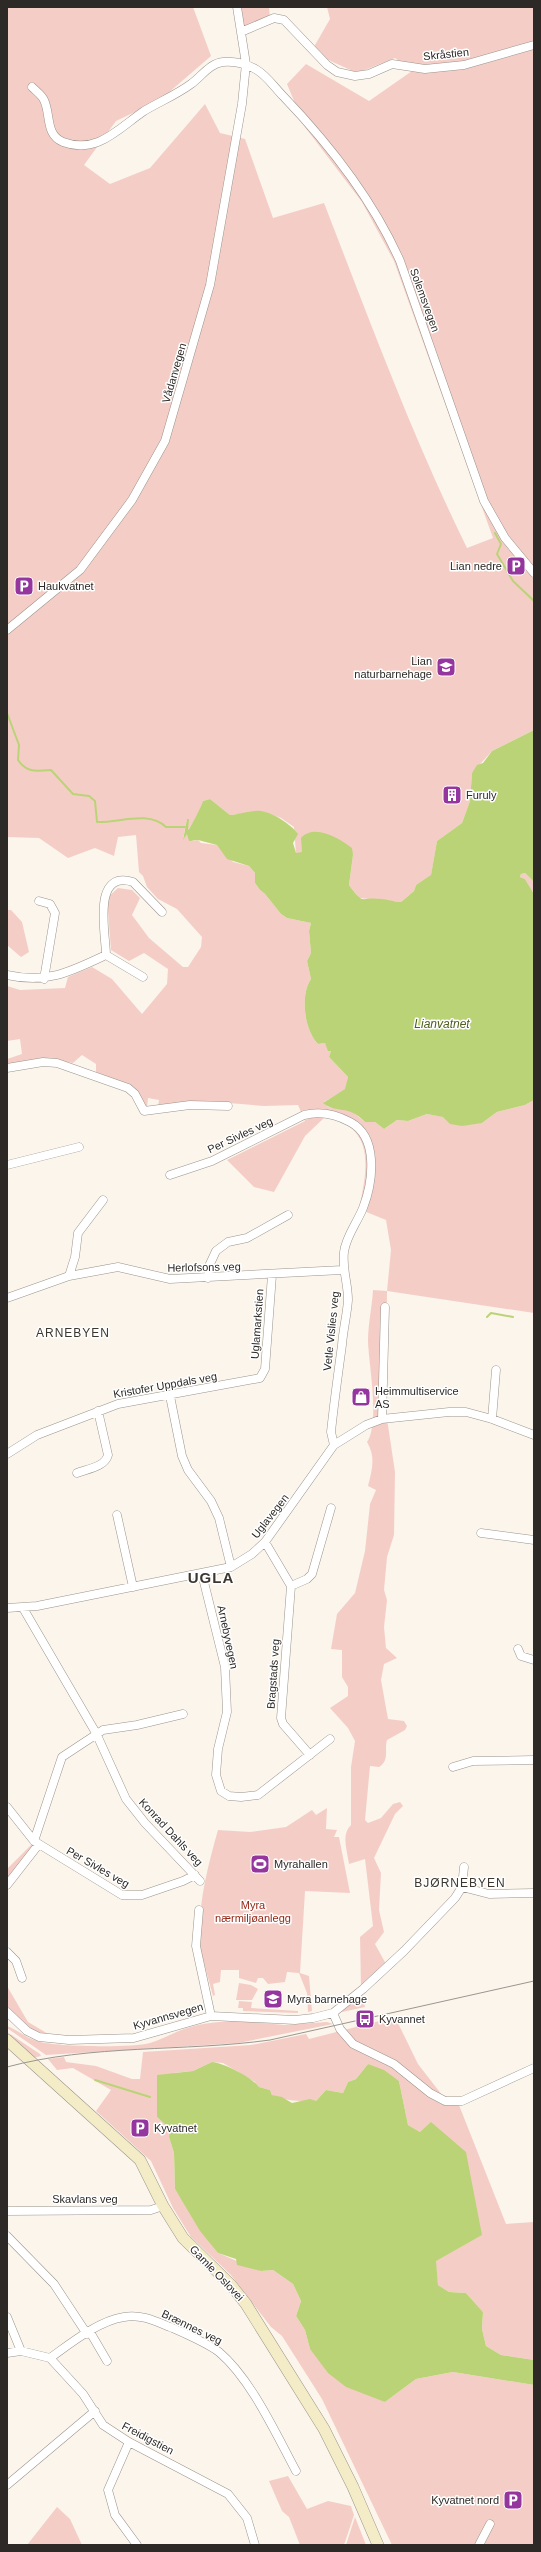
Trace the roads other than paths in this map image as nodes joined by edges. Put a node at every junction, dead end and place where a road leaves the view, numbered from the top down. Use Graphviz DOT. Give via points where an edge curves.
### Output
graph roads {
  1 [pos="237,7"];
  2 [pos="240,32"];
  3 [pos="534,45"];
  4 [pos="246,64"];
  5 [pos="32,87"];
  6 [pos="534,573"];
  7 [pos="7,630"];
  8 [pos="39,901"];
  9 [pos="162,912"];
  10 [pos="106,955"];
  11 [pos="7,975"];
  12 [pos="143,977"];
  13 [pos="44,979"];
  14 [pos="7,1068"];
  15 [pos="228,1106"];
  16 [pos="318,1112"];
  17 [pos="79,1147"];
  18 [pos="7,1165"];
  19 [pos="170,1175"];
  20 [pos="103,1200"];
  21 [pos="288,1215"];
  22 [pos="342,1270"];
  23 [pos="272,1275"];
  24 [pos="69,1276"];
  25 [pos="208,1278"];
  26 [pos="7,1298"];
  27 [pos="385,1307"];
  28 [pos="496,1370"];
  29 [pos="263,1375"];
  30 [pos="170,1396"];
  31 [pos="98,1411"];
  32 [pos="492,1419"];
  33 [pos="382,1420"];
  34 [pos="534,1435"];
  35 [pos="334,1445"];
  36 [pos="7,1454"];
  37 [pos="77,1473"];
  38 [pos="331,1508"];
  39 [pos="117,1515"];
  40 [pos="481,1534"];
  41 [pos="534,1540"];
  42 [pos="265,1542"];
  43 [pos="230,1567"];
  44 [pos="202,1574"];
  45 [pos="291,1586"];
  46 [pos="133,1587"];
  47 [pos="7,1608"];
  48 [pos="24,1608"];
  49 [pos="518,1649"];
  50 [pos="534,1660"];
  51 [pos="183,1714"];
  52 [pos="96,1733"];
  53 [pos="330,1739"];
  54 [pos="310,1755"];
  55 [pos="534,1760"];
  56 [pos="453,1767"];
  57 [pos="7,1807"];
  58 [pos="36,1843"];
  59 [pos="464,1867"];
  60 [pos="198,1878"];
  61 [pos="7,1885"];
  62 [pos="462,1887"];
  63 [pos="534,1893"];
  64 [pos="199,1910"];
  65 [pos="7,1952"];
  66 [pos="22,1978"];
  67 [pos="7,2012"];
  68 [pos="333,2012"];
  69 [pos="211,2016"];
  70 [pos="7,2040"];
  71 [pos="534,2068"];
  72 [pos="163,2206"];
  73 [pos="7,2211"];
  74 [pos="7,2236"];
  75 [pos="7,2317"];
  76 [pos="88,2333"];
  77 [pos="20,2351"];
  78 [pos="7,2353"];
  79 [pos="50,2358"];
  80 [pos="107,2362"];
  81 [pos="95,2411"];
  82 [pos="129,2442"];
  83 [pos="296,2471"];
  84 [pos="7,2485"];
  85 [pos="490,2524"];
  86 [pos="137,2545"];
  87 [pos="255,2545"];
  88 [pos="378,2545"];
  89 [pos="479,2545"];
  1 -- 2 [label="street, Vådanvegen"];
  2 -- 3 [label="street, Skråstien" via="274,18 284,20 327,66 337,72 356,76 369,74 392,64 425,69 464,65"];
  2 -- 4 [label="street, Vådanvegen"];
  4 -- 5 [label="street" via="215,64 191,84 142,112 112,136 92,144 66,143 56,138 50,128 44,99"];
  4 -- 6 [label="street, Solemsvegen" via="266,78 314,130 364,197 386,232 400,261 484,501 504,538"];
  4 -- 7 [label="street, Vådanvegen" via="242,104 212,278 165,441 132,500 84,566 67,583"];
  8 -- 13 [label="street" via="50,904 55,913"];
  9 -- 10 [label="street" via="133,882 122,881 112,886 106,893 102,907"];
  10 -- 12 [label="street"];
  10 -- 13 [label="street" via="71,971"];
  11 -- 13 [label="street"];
  14 -- 15 [label="street" via="43,1062 70,1066 128,1088 135,1094 144,1111 190,1105"];
  16 -- 19 [label="street, Per Sivles veg" via="304,1115 212,1161"];
  16 -- 22 [label="street, Vetle Vislies veg" via="344,1119 356,1126 364,1134 369,1146 371,1164 366,1199 347,1240"];
  17 -- 18 [label="street"];
  20 -- 24 [label="street" via="78,1233"];
  21 -- 25 [label="street" via="247,1238 228,1242 216,1251 209,1266"];
  22 -- 23 [label="street, Herlofsons veg"];
  22 -- 35 [label="street, Vetle Vislies veg" via="348,1300 330,1432"];
  23 -- 25 [label="street, Herlofsons veg"];
  23 -- 29 [label="street, Uglamarkstien"];
  24 -- 25 [label="street, Herlofsons veg" via="118,1267 158,1278"];
  24 -- 26 [label="street"];
  27 -- 33 [label="street"];
  28 -- 32 [label="street"];
  29 -- 30 [label="street, Kristofer Uppdals veg" via="254,1380"];
  30 -- 31 [label="street, Kristofer Uppdals veg" via="135,1400"];
  30 -- 43 [label="street" via="182,1456 188,1470 211,1500 219,1518"];
  31 -- 36 [label="street, Kristofer Uppdals veg" via="37,1435"];
  31 -- 37 [label="street" via="107,1460 103,1464"];
  32 -- 33 [label="street, Uglavegen" via="466,1412 449,1412"];
  32 -- 34 [label="street, Uglavegen"];
  33 -- 35 [label="street, Uglavegen" via="366,1425"];
  35 -- 42 [label="street, Uglavegen"];
  38 -- 45 [label="street" via="312,1574"];
  39 -- 46 [label="street"];
  40 -- 41 [label="street"];
  42 -- 43 [label="street, Uglavegen" via="252,1554"];
  42 -- 45 [label="street"];
  43 -- 44 [label="street, Uglavegen"];
  44 -- 46 [label="street, Uglavegen"];
  44 -- 54 [label="street, Arnebyvegen" via="225,1667 227,1712 218,1749 216,1775 221,1790 228,1796 258,1795"];
  45 -- 54 [label="street, Bragstads veg" via="281,1718 283,1724"];
  46 -- 48 [label="street, Uglavegen"];
  47 -- 48 [label="street, Uglavegen"];
  48 -- 52 [label="street, Konrad Dahls veg"];
  49 -- 50 [label="street" via="521,1656"];
  51 -- 52 [label="street"];
  52 -- 58 [label="street" via="62,1757 59,1762"];
  52 -- 60 [label="street, Konrad Dahls veg" via="126,1799 145,1823"];
  53 -- 54 [label="street, Arnebyvegen"];
  55 -- 56 [label="street" via="473,1761"];
  57 -- 58 [label="street, Per Sivles veg"];
  58 -- 60 [label="street, Per Sivles veg" via="126,1897 142,1895"];
  58 -- 61 [label="street"];
  59 -- 62 [label="street"];
  62 -- 63 [label="street" via="500,1895"];
  62 -- 68 [label="street, Kyvannsvegen" via="455,1898 397,1958"];
  64 -- 69 [label="street" via="196,1946"];
  65 -- 66 [label="street" via="16,1961"];
  67 -- 69 [label="street, Kyvannsvegen" via="27,2031 39,2037 69,2040 134,2038"];
  68 -- 69 [label="street, Kyvannsvegen" via="300,2020"];
  68 -- 71 [label="street" via="340,2028 353,2044 394,2064 430,2093 445,2101 462,2101"];
  70 -- 72 [label="street, Gamle Oslovei" via="140,2160"];
  72 -- 73 [label="street, Skavlans veg" via="151,2210"];
  72 -- 88 [label="street, Gamle Oslovei" via="183,2238 231,2285 246,2304 311,2404 353,2487"];
  74 -- 76 [label="street" via="54,2284"];
  75 -- 77 [label="street"];
  76 -- 79 [label="street, Brænnes veg"];
  76 -- 80 [label="street"];
  76 -- 83 [label="street, Brænnes veg" via="117,2318 142,2317 217,2351 236,2371 266,2415"];
  77 -- 78 [label="street"];
  77 -- 79 [label="street"];
  79 -- 81 [label="street, Freidigstien" via="84,2394"];
  81 -- 82 [label="street, Freidigstien" via="103,2425"];
  81 -- 84 [label="street"];
  82 -- 86 [label="street" via="108,2490 115,2514"];
  82 -- 87 [label="street, Freidigstien" via="228,2494 247,2518"];
  85 -- 89 [label="street"];
}
